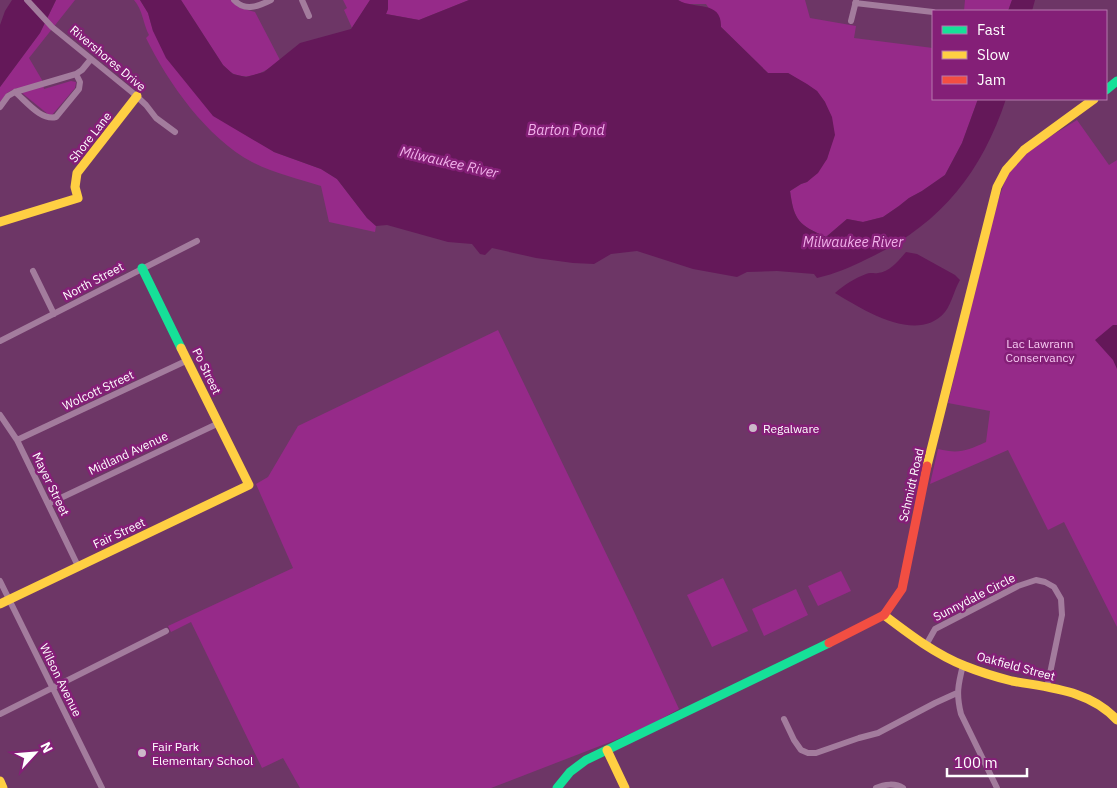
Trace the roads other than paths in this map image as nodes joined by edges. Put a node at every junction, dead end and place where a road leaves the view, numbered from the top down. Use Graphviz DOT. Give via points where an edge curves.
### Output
graph roads {
  1 [pos="27,0"];
  2 [pos="234,0"];
  3 [pos="271,0"];
  4 [pos="302,0"];
  5 [pos="856,1"];
  6 [pos="932,12"];
  7 [pos="309,16"];
  8 [pos="851,21"];
  9 [pos="91,59"];
  10 [pos="76,74"];
  11 [pos="1117,81"];
  12 [pos="1107,89"];
  13 [pos="15,92"];
  14 [pos="137,96"];
  15 [pos="1093,100"];
  16 [pos="0,107"];
  17 [pos="176,132"];
  18 [pos="0,222"];
  19 [pos="197,242"];
  20 [pos="142,268"];
  21 [pos="33,271"];
  22 [pos="54,314"];
  23 [pos="0,341"];
  24 [pos="188,360"];
  25 [pos="0,415"];
  26 [pos="218,423"];
  27 [pos="17,440"];
  28 [pos="249,485"];
  29 [pos="48,504"];
  30 [pos="78,566"];
  31 [pos="0,581"];
  32 [pos="9,600"];
  33 [pos="0,604"];
  34 [pos="884,614"];
  35 [pos="166,632"];
  36 [pos="926,645"];
  37 [pos="963,665"];
  38 [pos="53,688"];
  39 [pos="1047,688"];
  40 [pos="957,693"];
  41 [pos="0,714"];
  42 [pos="784,719"];
  43 [pos="1117,720"];
  44 [pos="607,750"];
  45 [pos="0,781"];
  46 [pos="3,788"];
  47 [pos="102,788"];
  48 [pos="557,788"];
  49 [pos="625,788"];
  50 [pos="876,788"];
  51 [pos="904,788"];
  52 [pos="997,788"];
  1 -- 9 [label="street, Rivershores Drive"];
  2 -- 3 [label="street" via="237,4 254,8"];
  4 -- 7 [label="street"];
  5 -- 6 [label="street"];
  5 -- 8 [label="street"];
  9 -- 10 [label="street"];
  9 -- 14 [label="street, Rivershores Drive"];
  10 -- 13 [label="street"];
  10 -- 13 [label="street" via="79,89 56,117 44,116"];
  11 -- 12 [label="street"];
  13 -- 16 [label="street"];
  14 -- 17 [label="street, Rivershores Drive" via="156,118"];
  14 -- 18 [label="street, Shore Lane" via="77,173 75,187 78,198"];
  15 -- 34 [label="street, Schmidt Road" via="1024,150 1006,170 997,187 924,478 902,589"];
  19 -- 20 [label="street, North Street"];
  20 -- 22 [label="street, North Street"];
  20 -- 24 [label="street, Po Street"];
  21 -- 22 [label="street"];
  22 -- 23 [label="street, North Street"];
  24 -- 26 [label="street, Po Street"];
  24 -- 27 [label="street, Wolcott Street"];
  25 -- 27 [label="street, Mayer Street"];
  26 -- 28 [label="street, Po Street"];
  26 -- 29 [label="street, Midland Avenue"];
  27 -- 29 [label="street, Mayer Street"];
  28 -- 30 [label="street, Fair Street"];
  29 -- 30 [label="street, Mayer Street"];
  30 -- 32 [label="street, Fair Street"];
  31 -- 32 [label="street, Wilson Avenue"];
  32 -- 33 [label="street, Fair Street"];
  32 -- 38 [label="street, Wilson Avenue"];
  34 -- 36 [label="street, Oakfield Street"];
  34 -- 44 [label="street, Schmidt Road"];
  35 -- 38 [label="street"];
  36 -- 37 [label="street, Oakfield Street"];
  36 -- 39 [label="street, Sunnydale Circle" via="935,629 1018,586 1036,580 1045,582 1054,587 1061,599 1062,615"];
  37 -- 39 [label="street, Oakfield Street"];
  37 -- 40 [label="street"];
  38 -- 41 [label="street"];
  38 -- 47 [label="street, Wilson Avenue"];
  39 -- 43 [label="street, Oakfield Street" via="1097,702"];
  40 -- 42 [label="street" via="878,733 816,753 801,750"];
  40 -- 52 [label="street" via="961,714"];
  44 -- 48 [label="street, Schmidt Road" via="576,765"];
  44 -- 49 [label="street"];
  45 -- 46 [label="street"];
  50 -- 51 [label="street" via="882,785"];
}
